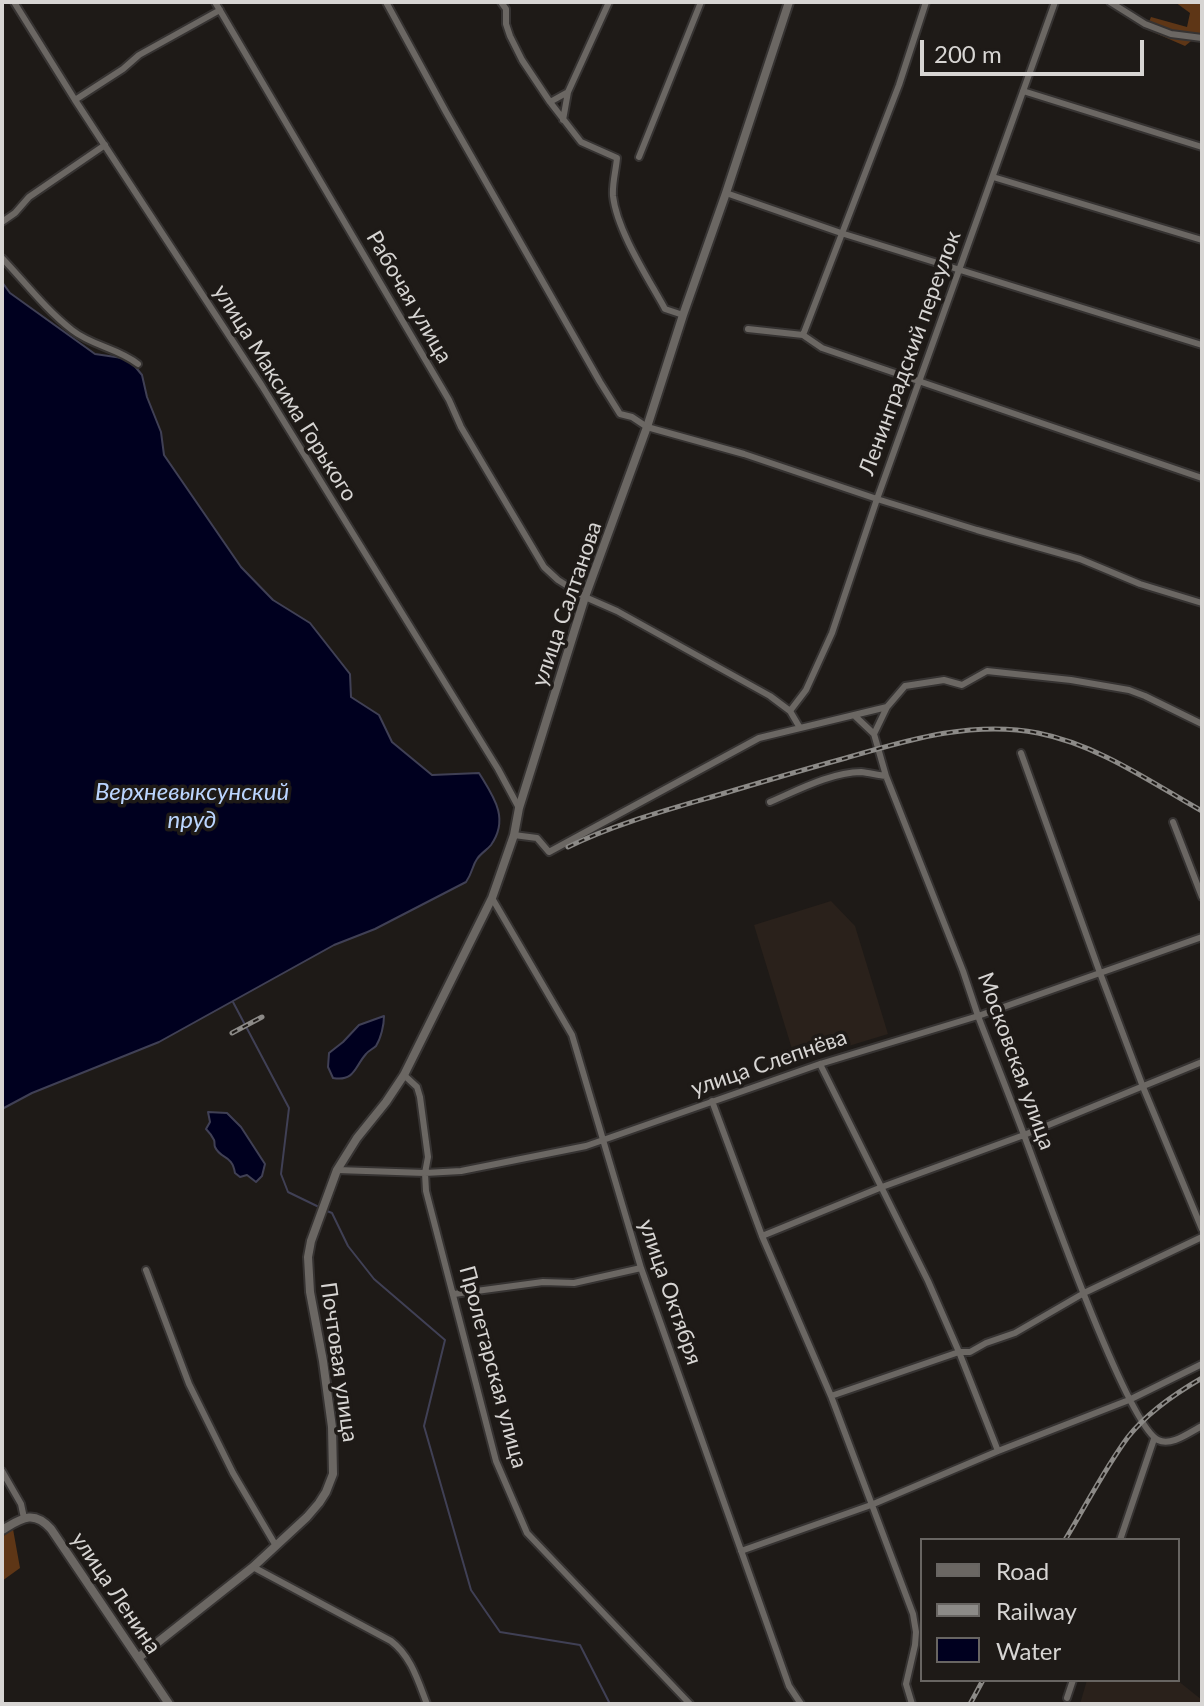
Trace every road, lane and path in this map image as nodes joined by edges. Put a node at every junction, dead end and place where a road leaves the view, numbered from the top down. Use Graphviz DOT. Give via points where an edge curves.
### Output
graph roads {
  1 [pos="14,2"];
  2 [pos="215,2"];
  3 [pos="386,2"];
  4 [pos="501,2"];
  5 [pos="511,2"];
  6 [pos="609,2"];
  7 [pos="701,2"];
  8 [pos="789,2"];
  9 [pos="926,2"];
  10 [pos="1055,2"];
  11 [pos="1110,2"];
  12 [pos="506,9"];
  13 [pos="220,10"];
  14 [pos="1202,38"];
  15 [pos="1023,91"];
  16 [pos="568,92"];
  17 [pos="75,100"];
  18 [pos="550,102"];
  19 [pos="563,120"];
  20 [pos="105,145"];
  21 [pos="1202,147"];
  22 [pos="639,157"];
  23 [pos="993,177"];
  24 [pos="726,193"];
  25 [pos="2,222"];
  26 [pos="841,233"];
  27 [pos="1202,240"];
  28 [pos="2,258"];
  29 [pos="959,270"];
  30 [pos="683,315"];
  31 [pos="748,329"];
  32 [pos="803,335"];
  33 [pos="1202,345"];
  34 [pos="138,364"];
  35 [pos="919,383"];
  36 [pos="647,427"];
  37 [pos="1202,478"];
  38 [pos="877,499"];
  39 [pos="585,597"];
  40 [pos="1202,603"];
  41 [pos="887,707"];
  42 [pos="790,711"];
  43 [pos="855,716"];
  44 [pos="1202,724"];
  45 [pos="800,728"];
  46 [pos="874,734"];
  47 [pos="1021,753"];
  48 [pos="886,776"];
  49 [pos="770,802"];
  50 [pos="519,808"];
  51 [pos="1173,822"];
  52 [pos="514,835"];
  53 [pos="1202,897"];
  54 [pos="492,898"];
  55 [pos="1202,937"];
  56 [pos="1100,973"];
  57 [pos="978,1016"];
  58 [pos="1202,1062"];
  59 [pos="820,1064"];
  60 [pos="404,1075"];
  61 [pos="1143,1087"];
  62 [pos="712,1101"];
  63 [pos="1024,1135"];
  64 [pos="603,1141"];
  65 [pos="337,1170"];
  66 [pos="425,1173"];
  67 [pos="882,1187"];
  68 [pos="328,1194"];
  69 [pos="1202,1229"];
  70 [pos="762,1236"];
  71 [pos="1202,1237"];
  72 [pos="641,1268"];
  73 [pos="146,1270"];
  74 [pos="1084,1293"];
  75 [pos="454,1294"];
  76 [pos="959,1352"];
  77 [pos="1202,1364"];
  78 [pos="831,1396"];
  79 [pos="1129,1400"];
  80 [pos="1202,1426"];
  81 [pos="1154,1439"];
  82 [pos="998,1451"];
  83 [pos="2,1471"];
  84 [pos="871,1505"];
  85 [pos="24,1518"];
  86 [pos="2,1530"];
  87 [pos="1121,1538"];
  88 [pos="276,1546"];
  89 [pos="741,1551"];
  90 [pos="253,1567"];
  91 [pos="920,1611"];
  92 [pos="913,1614"];
  93 [pos="138,1658"];
  94 [pos="1072,1682"];
  95 [pos="1067,1698"];
  96 [pos="169,1704"];
  97 [pos="427,1704"];
  98 [pos="690,1704"];
  99 [pos="801,1704"];
  100 [pos="912,1704"];
  1 -- 17 [label="street, улица Максима Горького"];
  2 -- 13 [label="street, Рабочая улица"];
  3 -- 36 [label="street" via="600,382 620,414"];
  4 -- 12 [label="street"];
  5 -- 12 [label="street"];
  6 -- 16 [label="street"];
  7 -- 22 [label="street"];
  8 -- 24 [label="main road, улица Салтанова"];
  9 -- 26 [label="street"];
  10 -- 15 [label="street, Ленинградский переулок"];
  11 -- 14 [label="street" via="1145,24"];
  12 -- 18 [label="street" via="510,36"];
  13 -- 17 [label="street" via="139,55"];
  13 -- 39 [label="street, Рабочая улица" via="544,567"];
  15 -- 21 [label="street"];
  15 -- 23 [label="street, Ленинградский переулок"];
  16 -- 18 [label="street"];
  16 -- 19 [label="street"];
  17 -- 20 [label="street, улица Максима Горького"];
  18 -- 19 [label="street"];
  19 -- 30 [label="street" via="581,142 617,158 613,195 621,223 665,309"];
  20 -- 25 [label="street"];
  20 -- 50 [label="street, улица Максима Горького" via="262,386"];
  23 -- 27 [label="street"];
  23 -- 29 [label="street, Ленинградский переулок"];
  24 -- 26 [label="street"];
  24 -- 30 [label="main road, улица Салтанова"];
  26 -- 29 [label="street"];
  26 -- 32 [label="street"];
  28 -- 34 [label="street" via="73,330"];
  29 -- 33 [label="street"];
  29 -- 35 [label="street, Ленинградский переулок"];
  30 -- 36 [label="main road, улица Салтанова"];
  31 -- 32 [label="street"];
  32 -- 35 [label="street" via="822,348"];
  35 -- 37 [label="street"];
  35 -- 38 [label="street, Ленинградский переулок"];
  36 -- 38 [label="street"];
  36 -- 39 [label="main road, улица Салтанова"];
  38 -- 40 [label="street" via="1080,559"];
  38 -- 42 [label="street, Ленинградский переулок" via="832,633 806,690"];
  39 -- 42 [label="street, Рабочая улица"];
  39 -- 50 [label="main road, улица Салтанова"];
  41 -- 43 [label="street"];
  41 -- 44 [label="street" via="905,686 944,680 962,685 987,671 1129,690"];
  41 -- 46 [label="street"];
  42 -- 45 [label="street"];
  43 -- 45 [label="street"];
  43 -- 46 [label="street"];
  45 -- 52 [label="street" via="759,738 549,852 537,838"];
  46 -- 48 [label="street, Московская улица"];
  47 -- 56 [label="street"];
  48 -- 49 [label="street" via="850,773"];
  48 -- 57 [label="street, Московская улица"];
  50 -- 52 [label="main road, улица Салтанова"];
  51 -- 53 [label="street"];
  52 -- 54 [label="main road, улица Салтанова"];
  54 -- 60 [label="main road, улица Салтанова"];
  54 -- 64 [label="street, улица Октября" via="572,1035"];
  55 -- 56 [label="street, улица Слепнёва"];
  56 -- 57 [label="street, улица Слепнёва"];
  56 -- 61 [label="street"];
  57 -- 59 [label="street, улица Слепнёва"];
  57 -- 63 [label="street, Московская улица"];
  58 -- 61 [label="street"];
  59 -- 62 [label="street, улица Слепнёва"];
  59 -- 67 [label="street"];
  60 -- 65 [label="main road, улица Салтанова"];
  60 -- 66 [label="street, Пролетарская улица" via="420,1097 428,1157"];
  61 -- 63 [label="street"];
  61 -- 69 [label="street"];
  62 -- 64 [label="street, улица Слепнёва"];
  62 -- 70 [label="street"];
  63 -- 67 [label="street"];
  63 -- 74 [label="street, Московская улица"];
  64 -- 66 [label="street, улица Слепнёва" via="500,1164"];
  64 -- 72 [label="street, улица Октября"];
  65 -- 66 [label="street, улица Слепнёва"];
  65 -- 68 [label="main road, улица Салтанова"];
  66 -- 75 [label="street, Пролетарская улица"];
  67 -- 70 [label="street"];
  67 -- 76 [label="street"];
  68 -- 88 [label="main road, Почтовая улица" via="308,1257 332,1427 333,1474 319,1503"];
  70 -- 78 [label="street"];
  71 -- 74 [label="street"];
  72 -- 75 [label="street" via="574,1283"];
  72 -- 89 [label="street, улица Октября"];
  73 -- 88 [label="street" via="189,1384"];
  74 -- 76 [label="street" via="1015,1333"];
  74 -- 79 [label="street, Московская улица"];
  75 -- 98 [label="street, Пролетарская улица" via="496,1461 527,1533"];
  76 -- 78 [label="street"];
  76 -- 82 [label="street"];
  77 -- 79 [label="street"];
  78 -- 84 [label="street"];
  79 -- 81 [label="street, Московская улица"];
  79 -- 82 [label="street"];
  80 -- 81 [label="street" via="1173,1441"];
  81 -- 87 [label="street"];
  82 -- 84 [label="street"];
  83 -- 85 [label="street"];
  84 -- 89 [label="street"];
  84 -- 92 [label="street"];
  85 -- 86 [label="main road"];
  85 -- 93 [label="main road, улица Ленина" via="39,1519 51,1529"];
  88 -- 90 [label="main road, Почтовая улица"];
  89 -- 99 [label="street, улица Октября" via="789,1686"];
  90 -- 93 [label="main road, Почтовая улица"];
  90 -- 97 [label="street" via="400,1647"];
  91 -- 92 [label="street"];
  92 -- 100 [label="street" via="916,1632 906,1684"];
  93 -- 96 [label="main road, улица Ленина"];
  94 -- 95 [label="street"];
}
